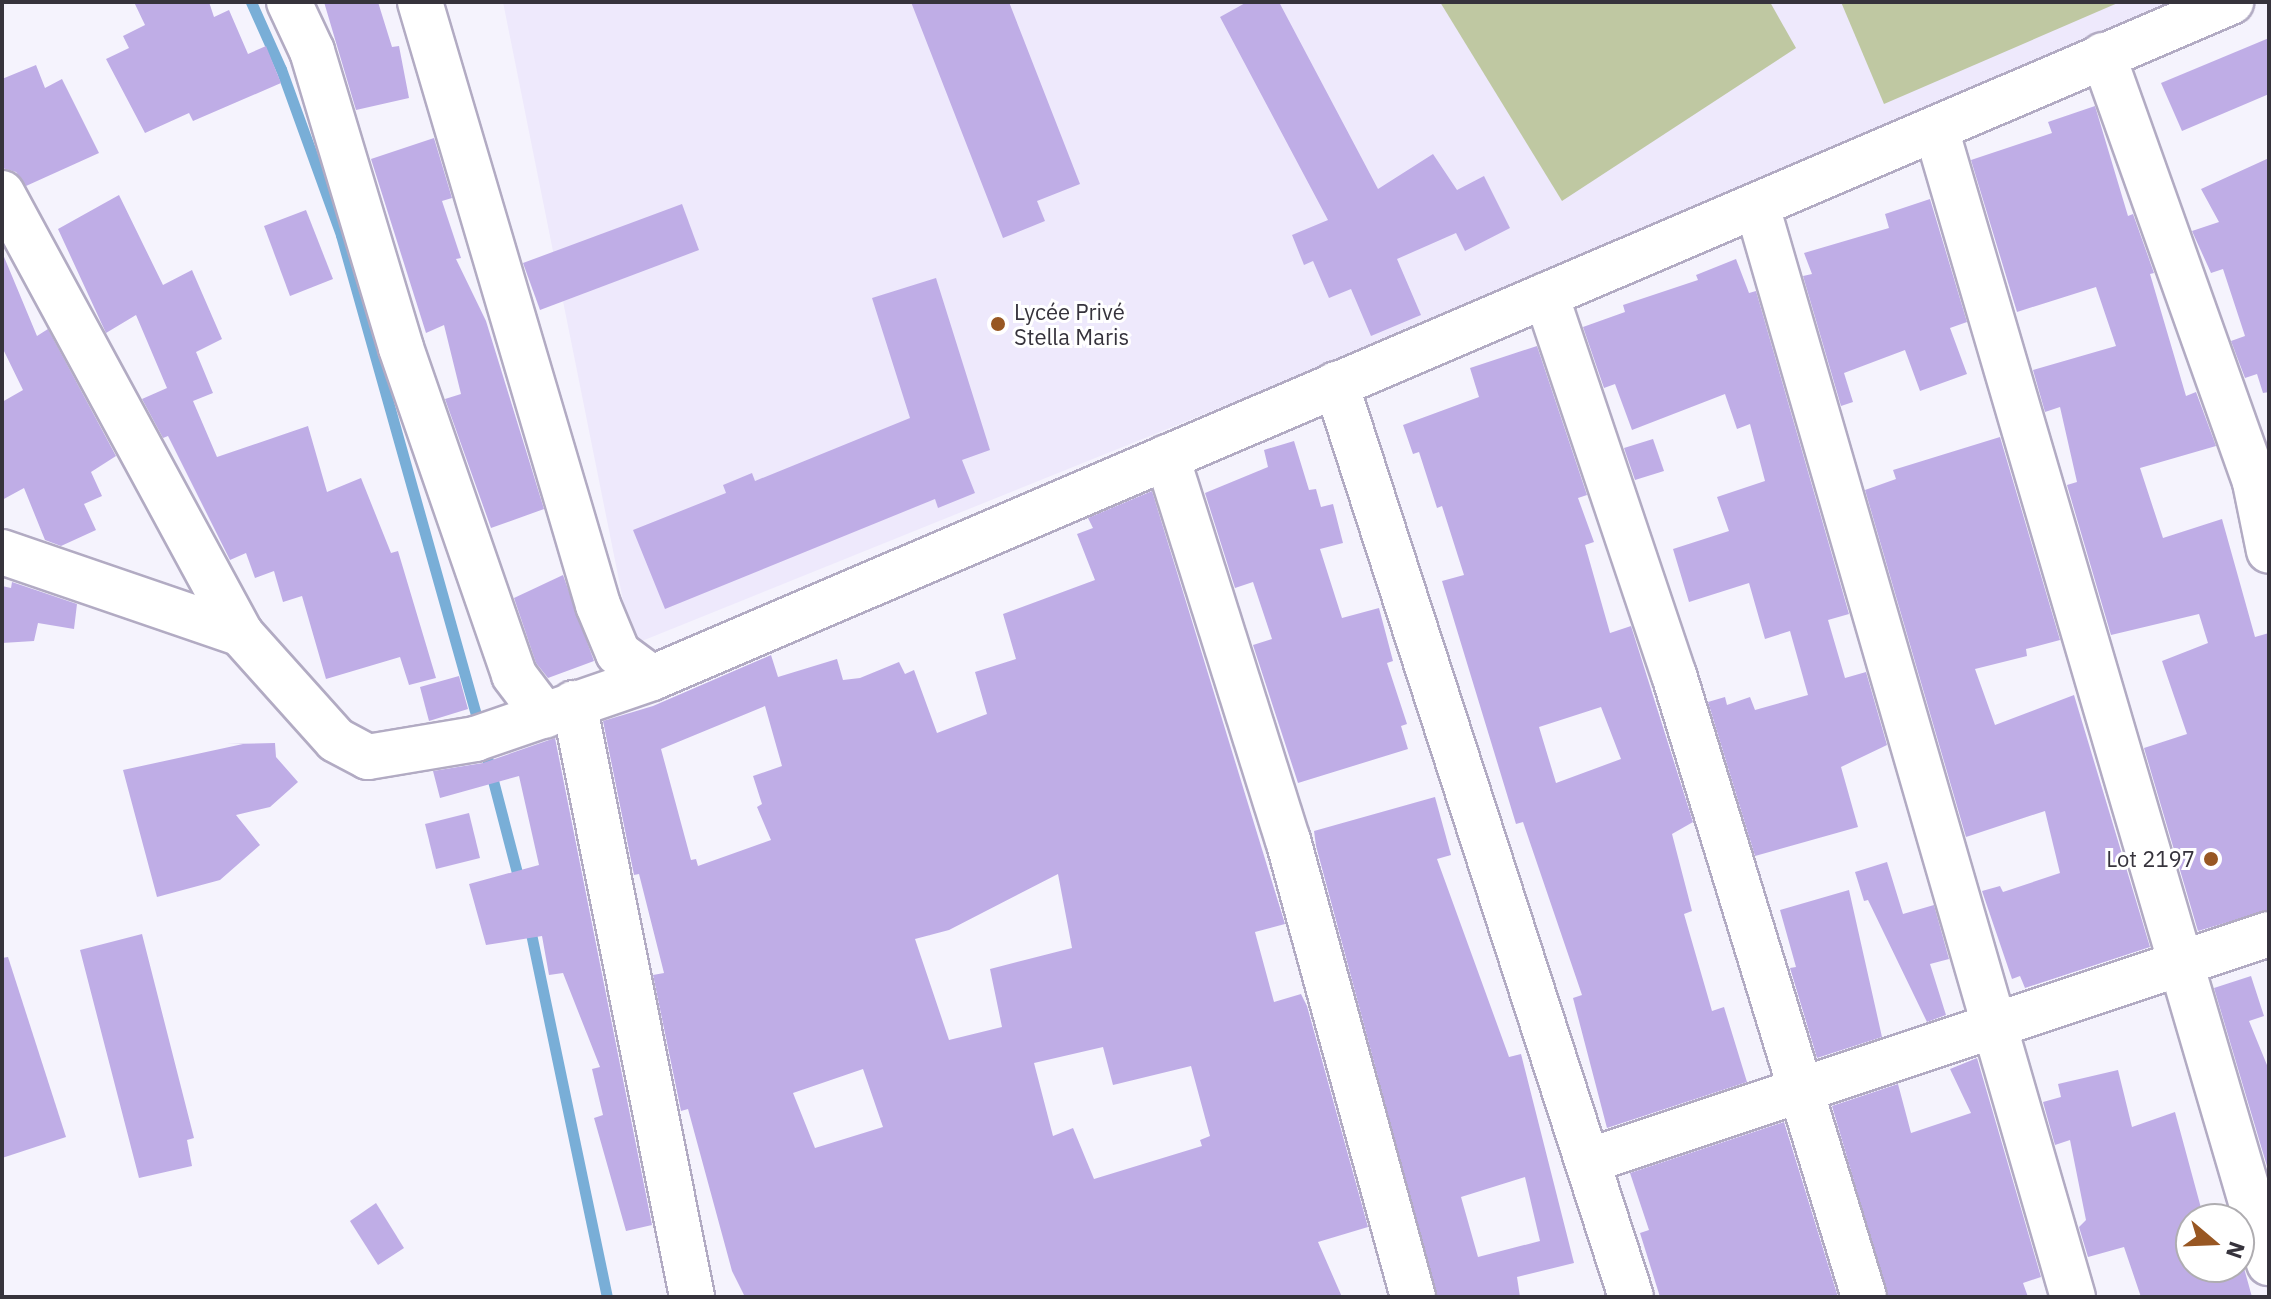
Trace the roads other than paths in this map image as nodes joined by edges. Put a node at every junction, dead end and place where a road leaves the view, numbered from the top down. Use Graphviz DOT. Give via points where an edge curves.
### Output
graph roads {
  1 [pos="289,2"];
  2 [pos="420,2"];
  3 [pos="2231,2"];
  4 [pos="2103,55"];
  5 [pos="1936,129"];
  6 [pos="2,193"];
  7 [pos="1757,206"];
  8 [pos="1546,295"];
  9 [pos="1336,384"];
  10 [pos="1167,457"];
  11 [pos="2262,479"];
  12 [pos="2269,551"];
  13 [pos="2,552"];
  14 [pos="241,634"];
  15 [pos="652,678"];
  16 [pos="550,714"];
  17 [pos="2269,934"];
  18 [pos="2179,965"];
  19 [pos="1996,1025"];
  20 [pos="1800,1089"];
  21 [pos="1588,1161"];
  22 [pos="2269,1263"];
  23 [pos="692,1297"];
  24 [pos="1413,1297"];
  25 [pos="1631,1297"];
  26 [pos="1864,1297"];
  27 [pos="2073,1297"];
  1 -- 16 [label="street" via="312,51 401,348 514,675"];
  2 -- 15 [label="street" via="598,605 618,653"];
  3 -- 4 [label="street"];
  4 -- 5 [label="street"];
  4 -- 11 [label="street"];
  5 -- 7 [label="street"];
  5 -- 18 [label="street"];
  6 -- 14 [label="street"];
  7 -- 8 [label="street"];
  7 -- 19 [label="street"];
  8 -- 9 [label="street"];
  8 -- 20 [label="street" via="1674,675"];
  9 -- 10 [label="street"];
  9 -- 21 [label="street"];
  10 -- 15 [label="street"];
  10 -- 24 [label="street" via="1288,840"];
  11 -- 12 [label="street"];
  13 -- 14 [label="street"];
  14 -- 16 [label="street" via="336,740 368,757 475,739"];
  15 -- 16 [label="street"];
  16 -- 23 [label="street"];
  17 -- 18 [label="street"];
  18 -- 19 [label="street"];
  18 -- 22 [label="street"];
  19 -- 20 [label="street"];
  19 -- 27 [label="street"];
  20 -- 21 [label="street"];
  20 -- 26 [label="street"];
  21 -- 25 [label="street"];
}
